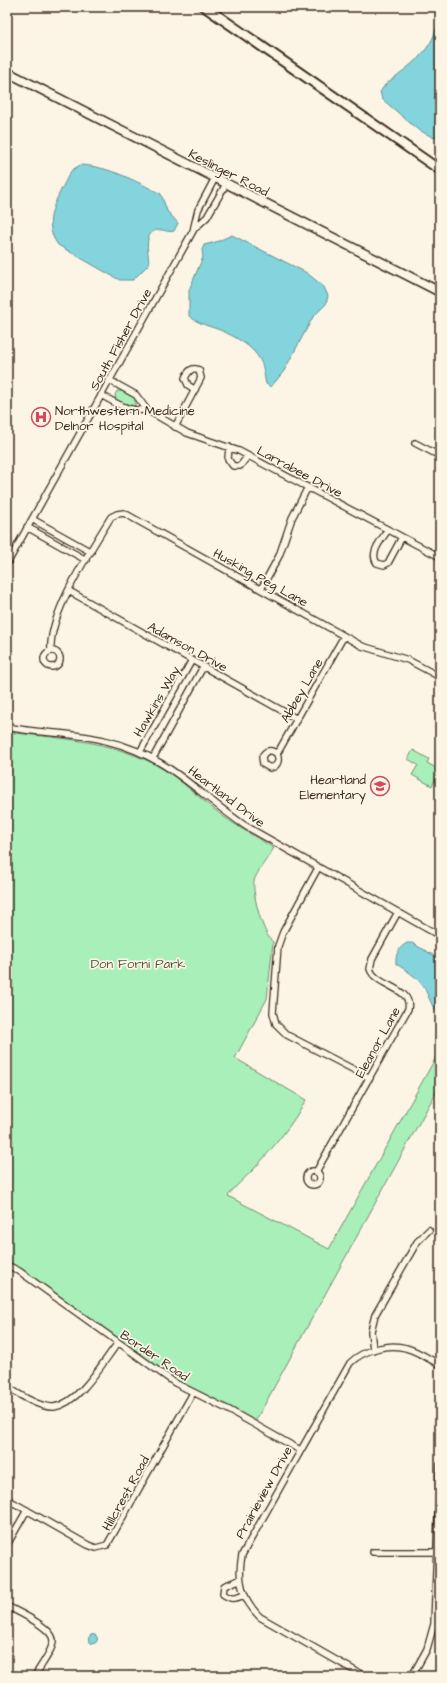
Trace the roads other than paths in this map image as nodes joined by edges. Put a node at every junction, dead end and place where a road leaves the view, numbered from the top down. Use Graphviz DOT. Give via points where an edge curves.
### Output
graph roads {
  1 [pos="7,72"];
  2 [pos="215,178"];
  3 [pos="226,184"];
  4 [pos="194,230"];
  5 [pos="440,292"];
  6 [pos="110,380"];
  7 [pos="195,390"];
  8 [pos="101,395"];
  9 [pos="147,410"];
  10 [pos="175,427"];
  11 [pos="415,443"];
  12 [pos="229,447"];
  13 [pos="248,456"];
  14 [pos="440,456"];
  15 [pos="308,487"];
  16 [pos="32,519"];
  17 [pos="27,527"];
  18 [pos="388,530"];
  19 [pos="402,537"];
  20 [pos="90,552"];
  21 [pos="440,557"];
  22 [pos="86,560"];
  23 [pos="7,564"];
  24 [pos="261,589"];
  25 [pos="69,591"];
  26 [pos="344,636"];
  27 [pos="51,651"];
  28 [pos="192,660"];
  29 [pos="203,667"];
  30 [pos="440,676"];
  31 [pos="297,719"];
  32 [pos="7,727"];
  33 [pos="140,752"];
  34 [pos="277,754"];
  35 [pos="153,758"];
  36 [pos="318,868"];
  37 [pos="398,912"];
  38 [pos="440,936"];
  39 [pos="370,1078"];
  40 [pos="316,1172"];
  41 [pos="429,1230"];
  42 [pos="7,1265"];
  43 [pos="118,1343"];
  44 [pos="372,1350"];
  45 [pos="440,1365"];
  46 [pos="9,1388"];
  47 [pos="193,1393"];
  48 [pos="300,1450"];
  49 [pos="440,1465"];
  50 [pos="7,1499"];
  51 [pos="27,1510"];
  52 [pos="7,1545"];
  53 [pos="372,1552"];
  54 [pos="437,1552"];
  55 [pos="239,1580"];
  56 [pos="244,1596"];
  57 [pos="7,1606"];
  58 [pos="35,1676"];
  59 [pos="364,1676"];
  60 [pos="412,1676"];
  1 -- 2 [label="main road, Keslinger Road"];
  2 -- 3 [label="main road, Keslinger Road"];
  2 -- 4 [label="street, South Fisher Drive" via="198,210"];
  3 -- 4 [label="street, South Fisher Drive" via="207,217"];
  3 -- 5 [label="main road, Keslinger Road"];
  4 -- 6 [label="street, South Fisher Drive"];
  6 -- 8 [label="street, South Fisher Drive"];
  6 -- 9 [label="street, Larrabee Drive" via="136,395"];
  7 -- 10 [label="street"];
  8 -- 9 [label="street, Larrabee Drive" via="129,410"];
  8 -- 16 [label="street, South Fisher Drive"];
  9 -- 10 [label="street, Larrabee Drive"];
  10 -- 12 [label="street, Larrabee Drive"];
  11 -- 14 [label="street"];
  12 -- 13 [label="street, Larrabee Drive"];
  12 -- 13 [label="street" via="228,459 232,466 240,466"];
  13 -- 15 [label="street, Larrabee Drive"];
  15 -- 18 [label="street, Larrabee Drive"];
  15 -- 24 [label="street"];
  16 -- 17 [label="street, South Fisher Drive"];
  16 -- 20 [label="street"];
  17 -- 22 [label="street"];
  17 -- 23 [label="street, South Fisher Drive"];
  18 -- 19 [label="street, Larrabee Drive"];
  18 -- 19 [label="street" via="374,552 374,560 377,563 388,563"];
  19 -- 21 [label="street, Larrabee Drive"];
  20 -- 22 [label="street, Husking Peg Lane"];
  20 -- 24 [label="street, Husking Peg Lane" via="111,517 124,513"];
  22 -- 25 [label="street, Husking Peg Lane"];
  24 -- 26 [label="street, Husking Peg Lane"];
  25 -- 27 [label="street, Husking Peg Lane" via="54,623 50,640"];
  25 -- 28 [label="street, Adamson Drive"];
  26 -- 30 [label="street, Husking Peg Lane" via="367,648 408,660"];
  26 -- 31 [label="street, Abbey Lane"];
  28 -- 29 [label="street, Adamson Drive"];
  28 -- 33 [label="street, Hawkins Way"];
  29 -- 31 [label="street, Adamson Drive"];
  29 -- 35 [label="street, Hawkins Way"];
  31 -- 34 [label="street, Abbey Lane"];
  32 -- 33 [label="street, Heartland Drive" via="89,736"];
  33 -- 35 [label="street, Heartland Drive"];
  35 -- 36 [label="street, Heartland Drive" via="182,776 244,825"];
  36 -- 37 [label="street, Heartland Drive"];
  36 -- 39 [label="street" via="279,940 274,1018 279,1028 287,1035"];
  37 -- 38 [label="street, Heartland Drive"];
  37 -- 39 [label="street, Eleanor Lane" via="372,959 370,970 377,979 404,994 409,1004 407,1013"];
  39 -- 40 [label="street, Eleanor Lane"];
  41 -- 44 [label="street" via="416,1242 375,1315 371,1331"];
  42 -- 43 [label="street, Border Road"];
  43 -- 46 [label="street" via="81,1391 69,1402 52,1407 29,1400"];
  43 -- 47 [label="street, Border Road"];
  44 -- 45 [label="street, Prairieview Drive" via="406,1348"];
  44 -- 48 [label="street, Prairieview Drive" via="356,1357 345,1368"];
  47 -- 48 [label="street, Border Road"];
  47 -- 51 [label="street, Hillcrest Road" via="107,1545 96,1548 88,1545"];
  48 -- 55 [label="street, Prairieview Drive" via="245,1547 239,1566"];
  49 -- 54 [label="street"];
  50 -- 51 [label="street, Hillcrest Road"];
  51 -- 52 [label="street"];
  53 -- 54 [label="street"];
  54 -- 60 [label="street" via="434,1624 427,1649"];
  55 -- 56 [label="street, Prairieview Drive"];
  55 -- 56 [label="street" via="224,1586 223,1594 236,1599"];
  56 -- 59 [label="street, Prairieview Drive" via="252,1609 271,1625"];
  57 -- 58 [label="street" via="44,1626 51,1633 52,1646"];
}
